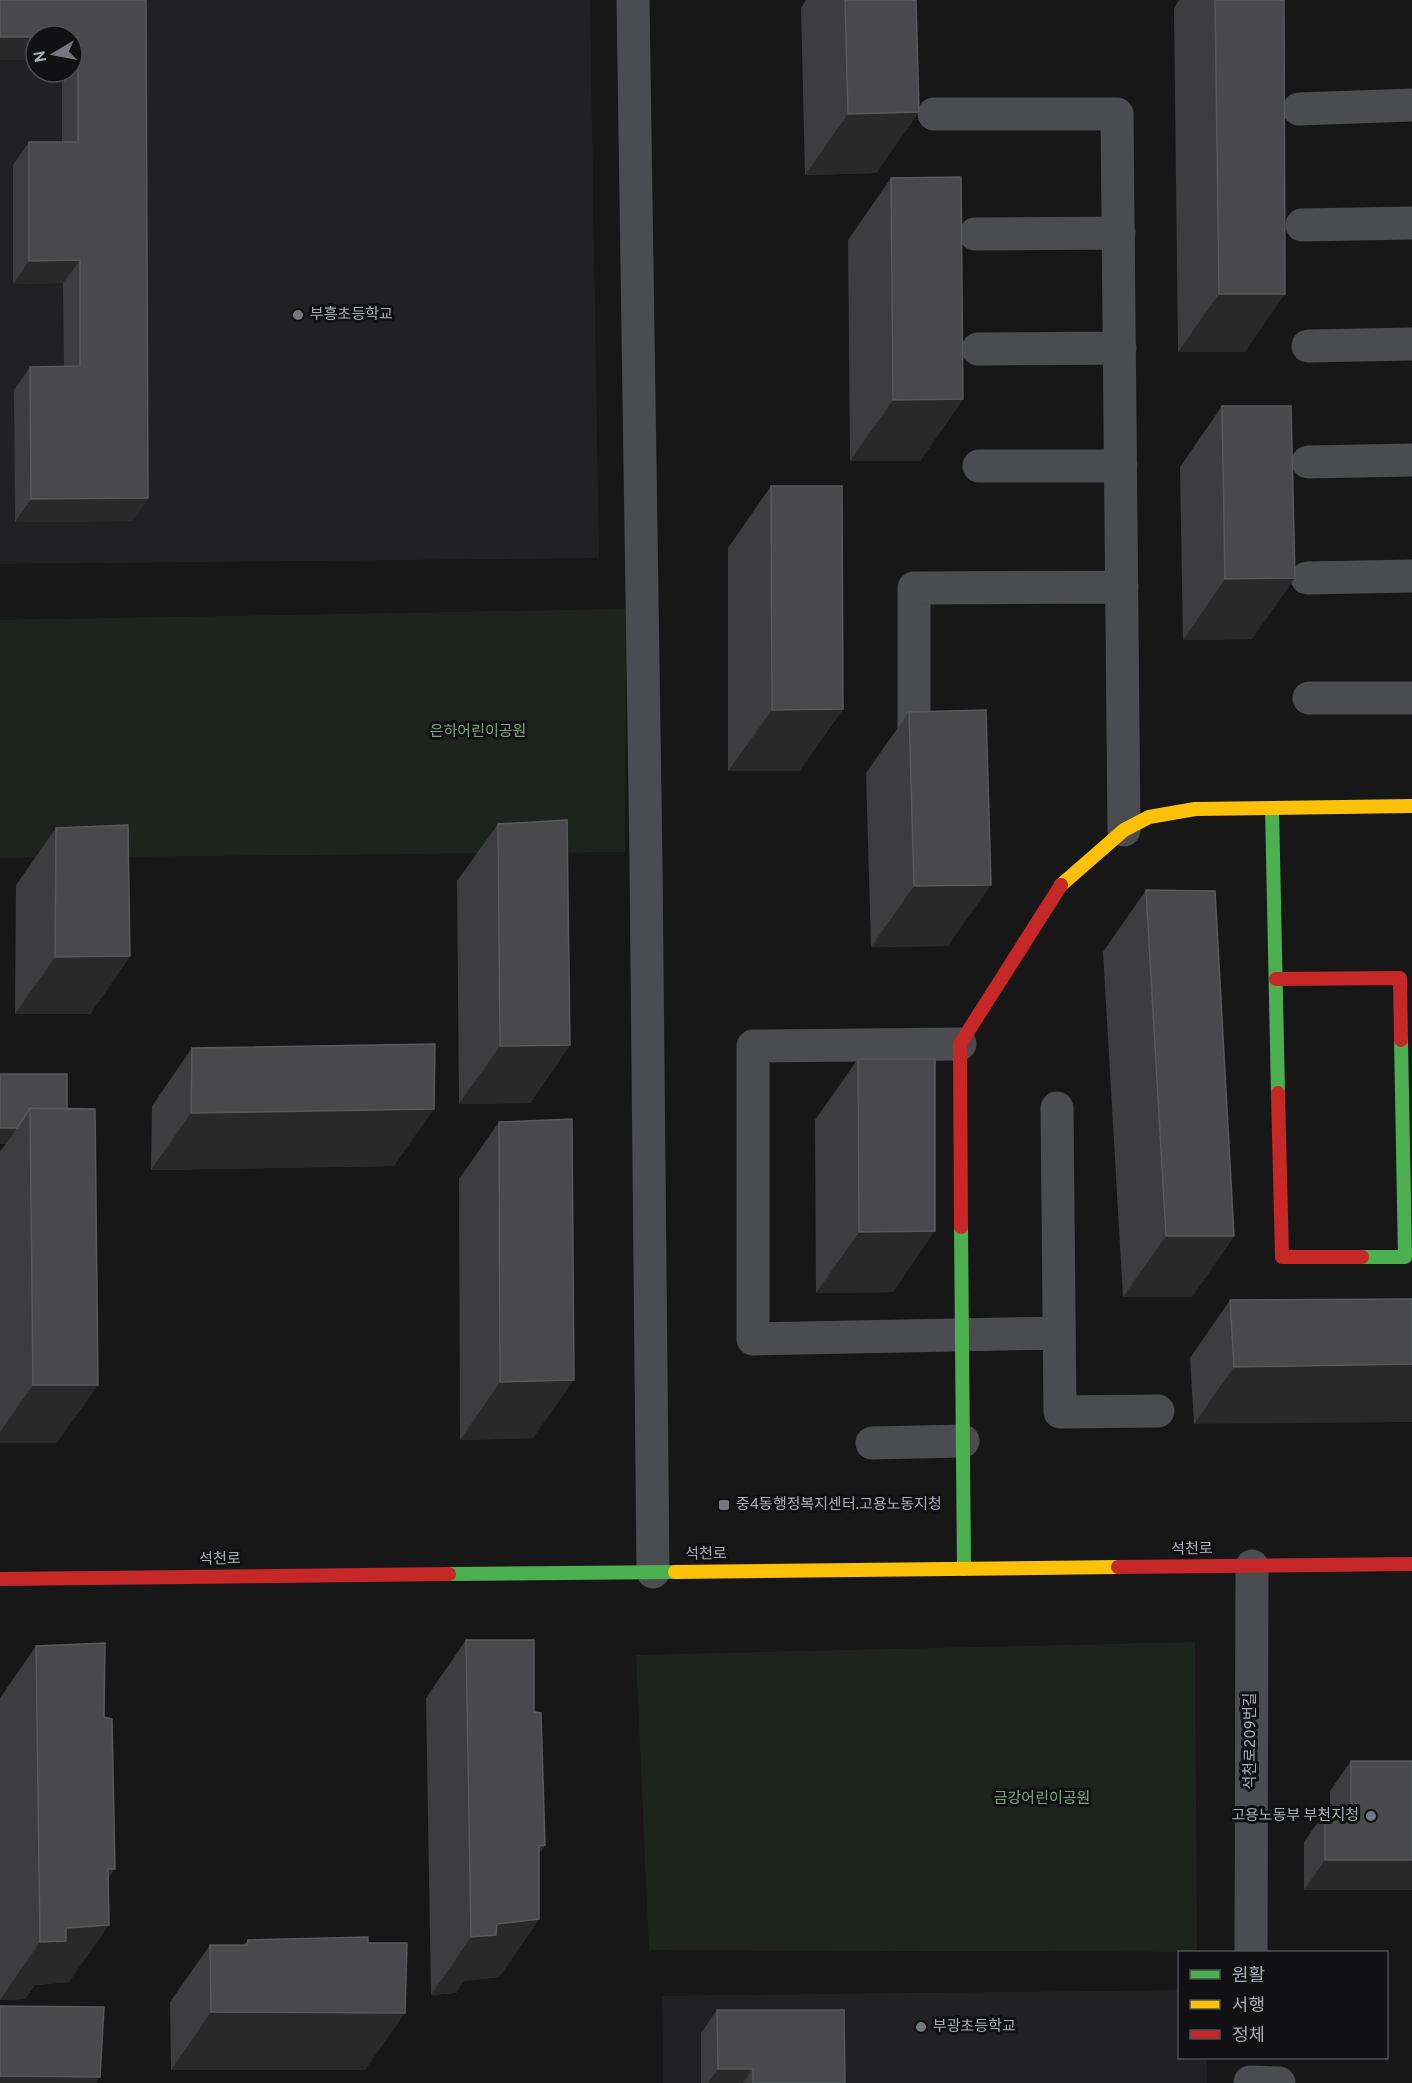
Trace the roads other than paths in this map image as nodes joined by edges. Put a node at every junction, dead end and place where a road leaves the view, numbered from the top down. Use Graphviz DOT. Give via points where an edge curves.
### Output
graph roads {
  1 [pos="633,0"];
  2 [pos="1412,105"];
  3 [pos="1299,109"];
  4 [pos="934,114"];
  5 [pos="1412,223"];
  6 [pos="1302,225"];
  7 [pos="1119,233"];
  8 [pos="975,234"];
  9 [pos="1412,344"];
  10 [pos="1308,346"];
  11 [pos="1119,348"];
  12 [pos="978,349"];
  13 [pos="1412,460"];
  14 [pos="1308,462"];
  15 [pos="979,466"];
  16 [pos="1121,466"];
  17 [pos="1412,576"];
  18 [pos="1307,578"];
  19 [pos="1122,587"];
  20 [pos="1309,698"];
  21 [pos="1412,698"];
  22 [pos="914,740"];
  23 [pos="1412,806"];
  24 [pos="1272,808"];
  25 [pos="1124,830"];
  26 [pos="1276,979"];
  27 [pos="960,1044"];
  28 [pos="1057,1108"];
  29 [pos="1059,1333"];
  30 [pos="963,1334"];
  31 [pos="1158,1411"];
  32 [pos="963,1441"];
  33 [pos="872,1443"];
  34 [pos="1412,1564"];
  35 [pos="1252,1566"];
  36 [pos="964,1569"];
  37 [pos="653,1572"];
  38 [pos="0,1579"];
  39 [pos="1251,1951"];
  40 [pos="1250,2059"];
  41 [pos="1250,2083"];
  42 [pos="1279,2083"];
  1 -- 37 [label="street"];
  2 -- 3 [label="street"];
  4 -- 7 [label="street" via="1117,114"];
  5 -- 6 [label="street"];
  7 -- 8 [label="street"];
  7 -- 11 [label="street"];
  9 -- 10 [label="street"];
  11 -- 12 [label="street"];
  11 -- 16 [label="street"];
  13 -- 14 [label="street"];
  15 -- 16 [label="street"];
  16 -- 19 [label="street"];
  17 -- 18 [label="street"];
  19 -- 22 [label="street" via="914,588"];
  19 -- 25 [label="street"];
  20 -- 21 [label="street"];
  23 -- 24 [label="street"];
  24 -- 25 [label="street" via="1196,809 1149,817"];
  24 -- 26 [label="street"];
  25 -- 27 [label="street" via="1064,880"];
  26 -- 26 [label="street" via="1282,1257 1405,1257 1400,978"];
  27 -- 30 [label="street"];
  27 -- 30 [label="street" via="753,1046 753,1339"];
  28 -- 29 [label="street"];
  29 -- 30 [label="street"];
  29 -- 31 [label="street" via="1059,1412"];
  30 -- 32 [label="street"];
  32 -- 33 [label="street"];
  32 -- 36 [label="street"];
  34 -- 35 [label="street, 석천로"];
  35 -- 36 [label="street, 석천로"];
  35 -- 39 [label="street, 석천로209번길"];
  36 -- 37 [label="street, 석천로"];
  37 -- 38 [label="street, 석천로"];
  40 -- 41 [label="street"];
  41 -- 42 [label="street"];
}
